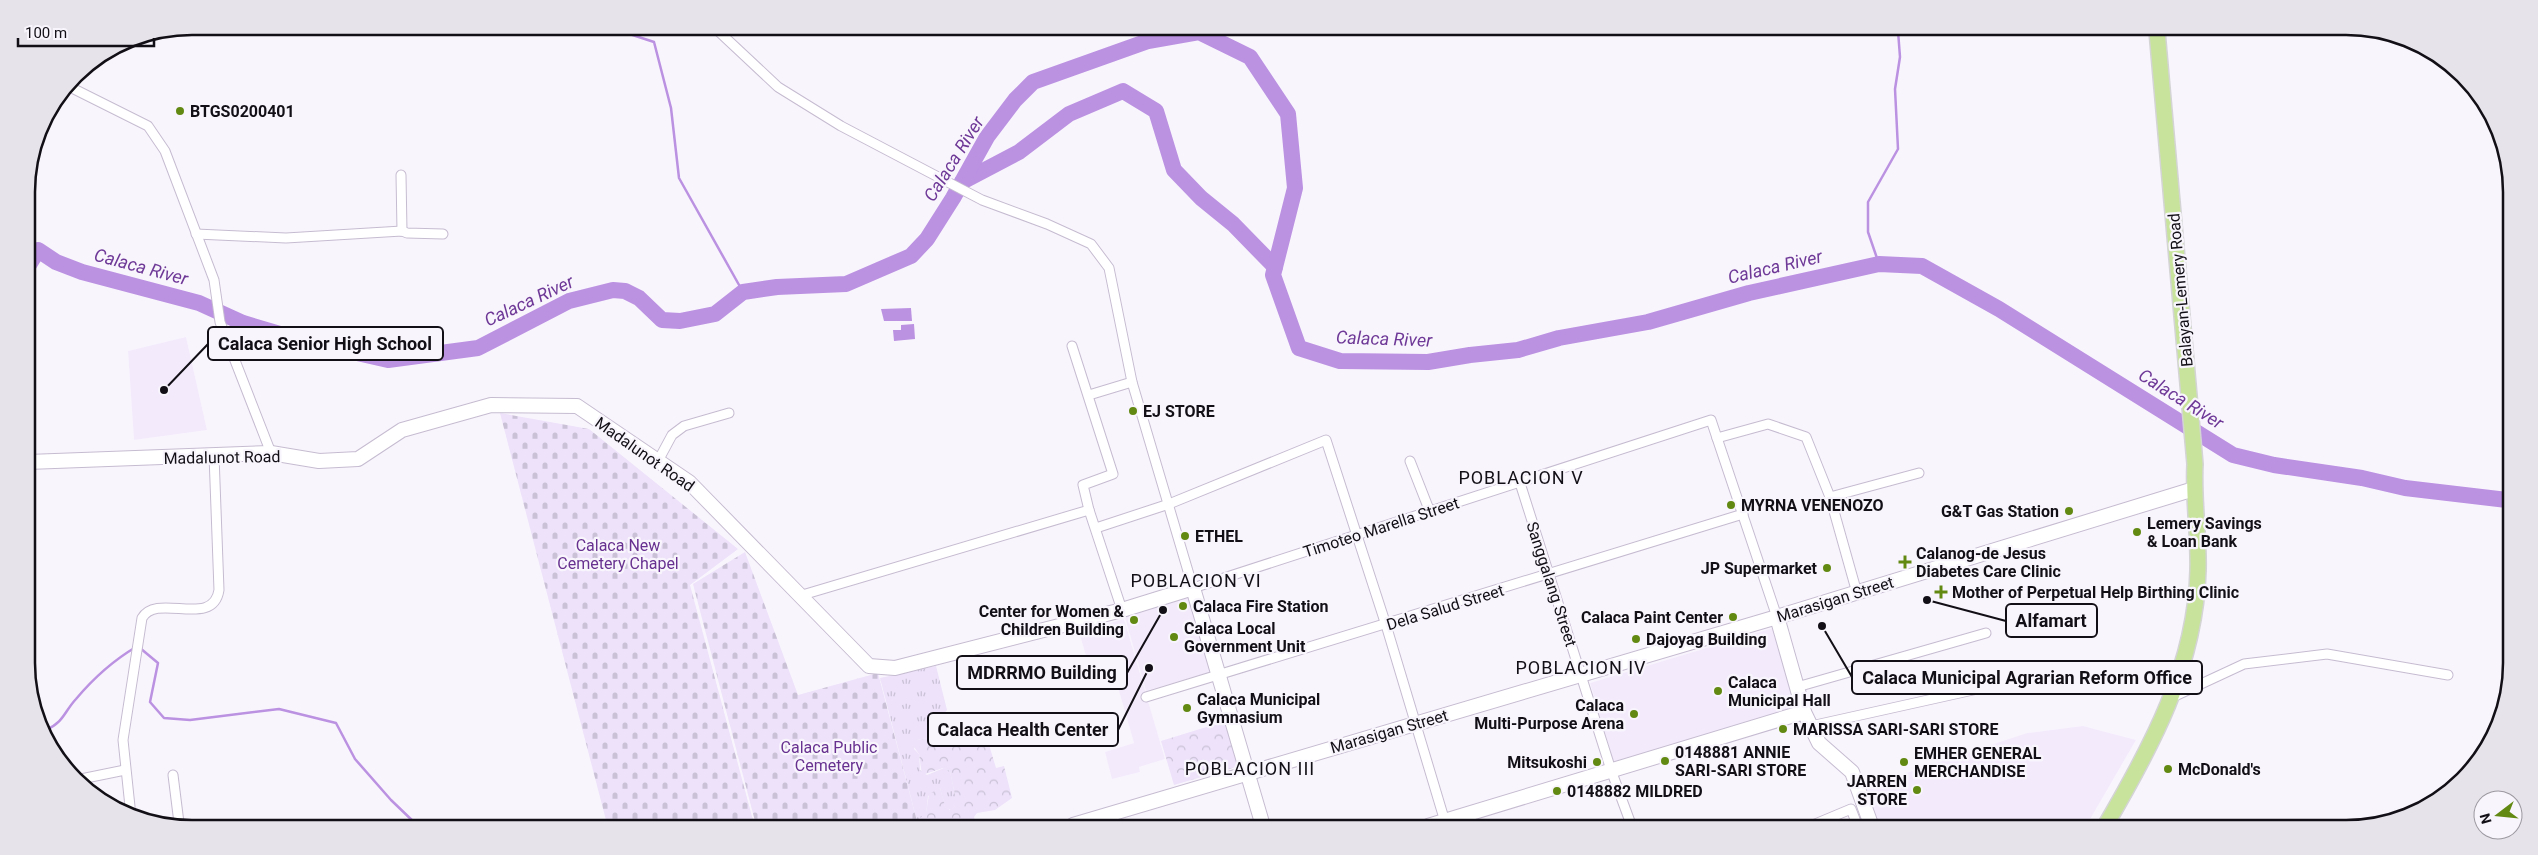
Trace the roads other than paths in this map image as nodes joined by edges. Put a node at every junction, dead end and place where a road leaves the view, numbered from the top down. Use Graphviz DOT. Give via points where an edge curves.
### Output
graph roads {
  1 [pos="722,35"];
  2 [pos="2157,35"];
  3 [pos="73,89"];
  4 [pos="401,175"];
  5 [pos="402,231"];
  6 [pos="196,234"];
  7 [pos="443,234"];
  8 [pos="1072,346"];
  9 [pos="1132,382"];
  10 [pos="1089,395"];
  11 [pos="729,413"];
  12 [pos="1717,438"];
  13 [pos="271,453"];
  14 [pos="214,455"];
  15 [pos="658,461"];
  16 [pos="1410,461"];
  17 [pos="35,462"];
  18 [pos="1919,472"];
  19 [pos="1520,482"];
  20 [pos="2194,489"];
  21 [pos="1830,498"];
  22 [pos="1169,504"];
  23 [pos="1089,510"];
  24 [pos="1430,512"];
  25 [pos="1743,514"];
  26 [pos="1096,528"];
  27 [pos="1357,535"];
  28 [pos="1548,575"];
  29 [pos="1193,588"];
  30 [pos="1857,593"];
  31 [pos="799,596"];
  32 [pos="1122,610"];
  33 [pos="1778,617"];
  34 [pos="1386,625"];
  35 [pos="1986,633"];
  36 [pos="1217,675"];
  37 [pos="1581,675"];
  38 [pos="2448,675"];
  39 [pos="2000,684"];
  40 [pos="1797,687"];
  41 [pos="1146,697"];
  42 [pos="2173,697"];
  43 [pos="1804,712"];
  44 [pos="1414,724"];
  45 [pos="1812,726"];
  46 [pos="125,770"];
  47 [pos="1611,770"];
  48 [pos="1247,773"];
  49 [pos="173,776"];
  50 [pos="86,779"];
  51 [pos="130,807"];
  52 [pos="179,819"];
  53 [pos="1090,820"];
  54 [pos="1261,820"];
  55 [pos="1444,820"];
  56 [pos="1457,820"];
  57 [pos="1629,820"];
  58 [pos="1825,820"];
  59 [pos="1855,820"];
  60 [pos="1869,820"];
  61 [pos="2109,820"];
  1 -- 9 [label="street" via="778,87 841,126 982,200 1091,244 1109,268"];
  2 -- 20 [label="main road, Balayan-Lemery Road" via="2195,464"];
  3 -- 6 [label="street" via="148,126 165,151"];
  4 -- 5 [label="street"];
  5 -- 6 [label="street" via="286,238"];
  5 -- 7 [label="street"];
  6 -- 13 [label="street" via="214,280 220,322"];
  8 -- 10 [label="street"];
  9 -- 10 [label="street"];
  9 -- 22 [label="street"];
  10 -- 23 [label="street" via="1113,474 1082,484"];
  11 -- 15 [label="street" via="684,426 672,435"];
  12 -- 19 [label="street, Timoteo Marella Street" via="1711,420"];
  12 -- 21 [label="street" via="1768,424 1806,437"];
  12 -- 25 [label="street"];
  13 -- 14 [label="main road, Madalunot Road"];
  13 -- 15 [label="main road, Madalunot Road" via="319,461 358,459 402,430 491,405 577,406"];
  14 -- 17 [label="main road, Madalunot Road"];
  14 -- 46 [label="street" via="217,601 212,606 192,610 155,608 142,618 122,740"];
  15 -- 31 [label="main road, Madalunot Road" via="689,482"];
  16 -- 24 [label="street"];
  18 -- 21 [label="street"];
  19 -- 24 [label="street, Timoteo Marella Street"];
  19 -- 28 [label="street, Sanggalang Street"];
  20 -- 30 [label="main road, Marasigan Street"];
  20 -- 42 [label="main road, Balayan-Lemery Road" via="2198,570 2195,611"];
  21 -- 30 [label="street"];
  22 -- 26 [label="street"];
  22 -- 27 [label="street" via="1326,440"];
  22 -- 29 [label="street"];
  23 -- 26 [label="street"];
  23 -- 31 [label="street"];
  24 -- 27 [label="street, Timoteo Marella Street"];
  25 -- 28 [label="street, Dela Salud Street"];
  25 -- 33 [label="street"];
  26 -- 32 [label="street"];
  27 -- 29 [label="street, Timoteo Marella Street"];
  27 -- 34 [label="street"];
  28 -- 34 [label="street, Dela Salud Street"];
  28 -- 37 [label="street, Sanggalang Street"];
  29 -- 32 [label="main road, Madalunot Road"];
  29 -- 36 [label="main road"];
  30 -- 33 [label="main road, Marasigan Street"];
  31 -- 32 [label="main road, Madalunot Road" via="869,666 895,668"];
  33 -- 37 [label="main road, Marasigan Street"];
  33 -- 40 [label="main road"];
  34 -- 36 [label="street, Dela Salud Street"];
  34 -- 44 [label="street"];
  35 -- 40 [label="street"];
  36 -- 41 [label="street, Dela Salud Street"];
  36 -- 48 [label="main road"];
  37 -- 44 [label="main road, Marasigan Street"];
  37 -- 47 [label="street, Sanggalang Street"];
  38 -- 42 [label="street" via="2327,654 2244,664"];
  39 -- 45 [label="street"];
  40 -- 43 [label="main road"];
  42 -- 61 [label="main road, Balayan-Lemery Road" via="2155,738"];
  43 -- 45 [label="main road"];
  43 -- 47 [label="main road"];
  44 -- 48 [label="main road, Marasigan Street"];
  44 -- 55 [label="street"];
  45 -- 60 [label="main road" via="1820,743 1852,772"];
  46 -- 50 [label="street"];
  46 -- 51 [label="street"];
  47 -- 56 [label="main road"];
  47 -- 57 [label="street, Sanggalang Street"];
  48 -- 53 [label="main road, Marasigan Street"];
  48 -- 54 [label="main road"];
  49 -- 52 [label="street"];
  58 -- 59 [label="street" via="1851,809"];
}
